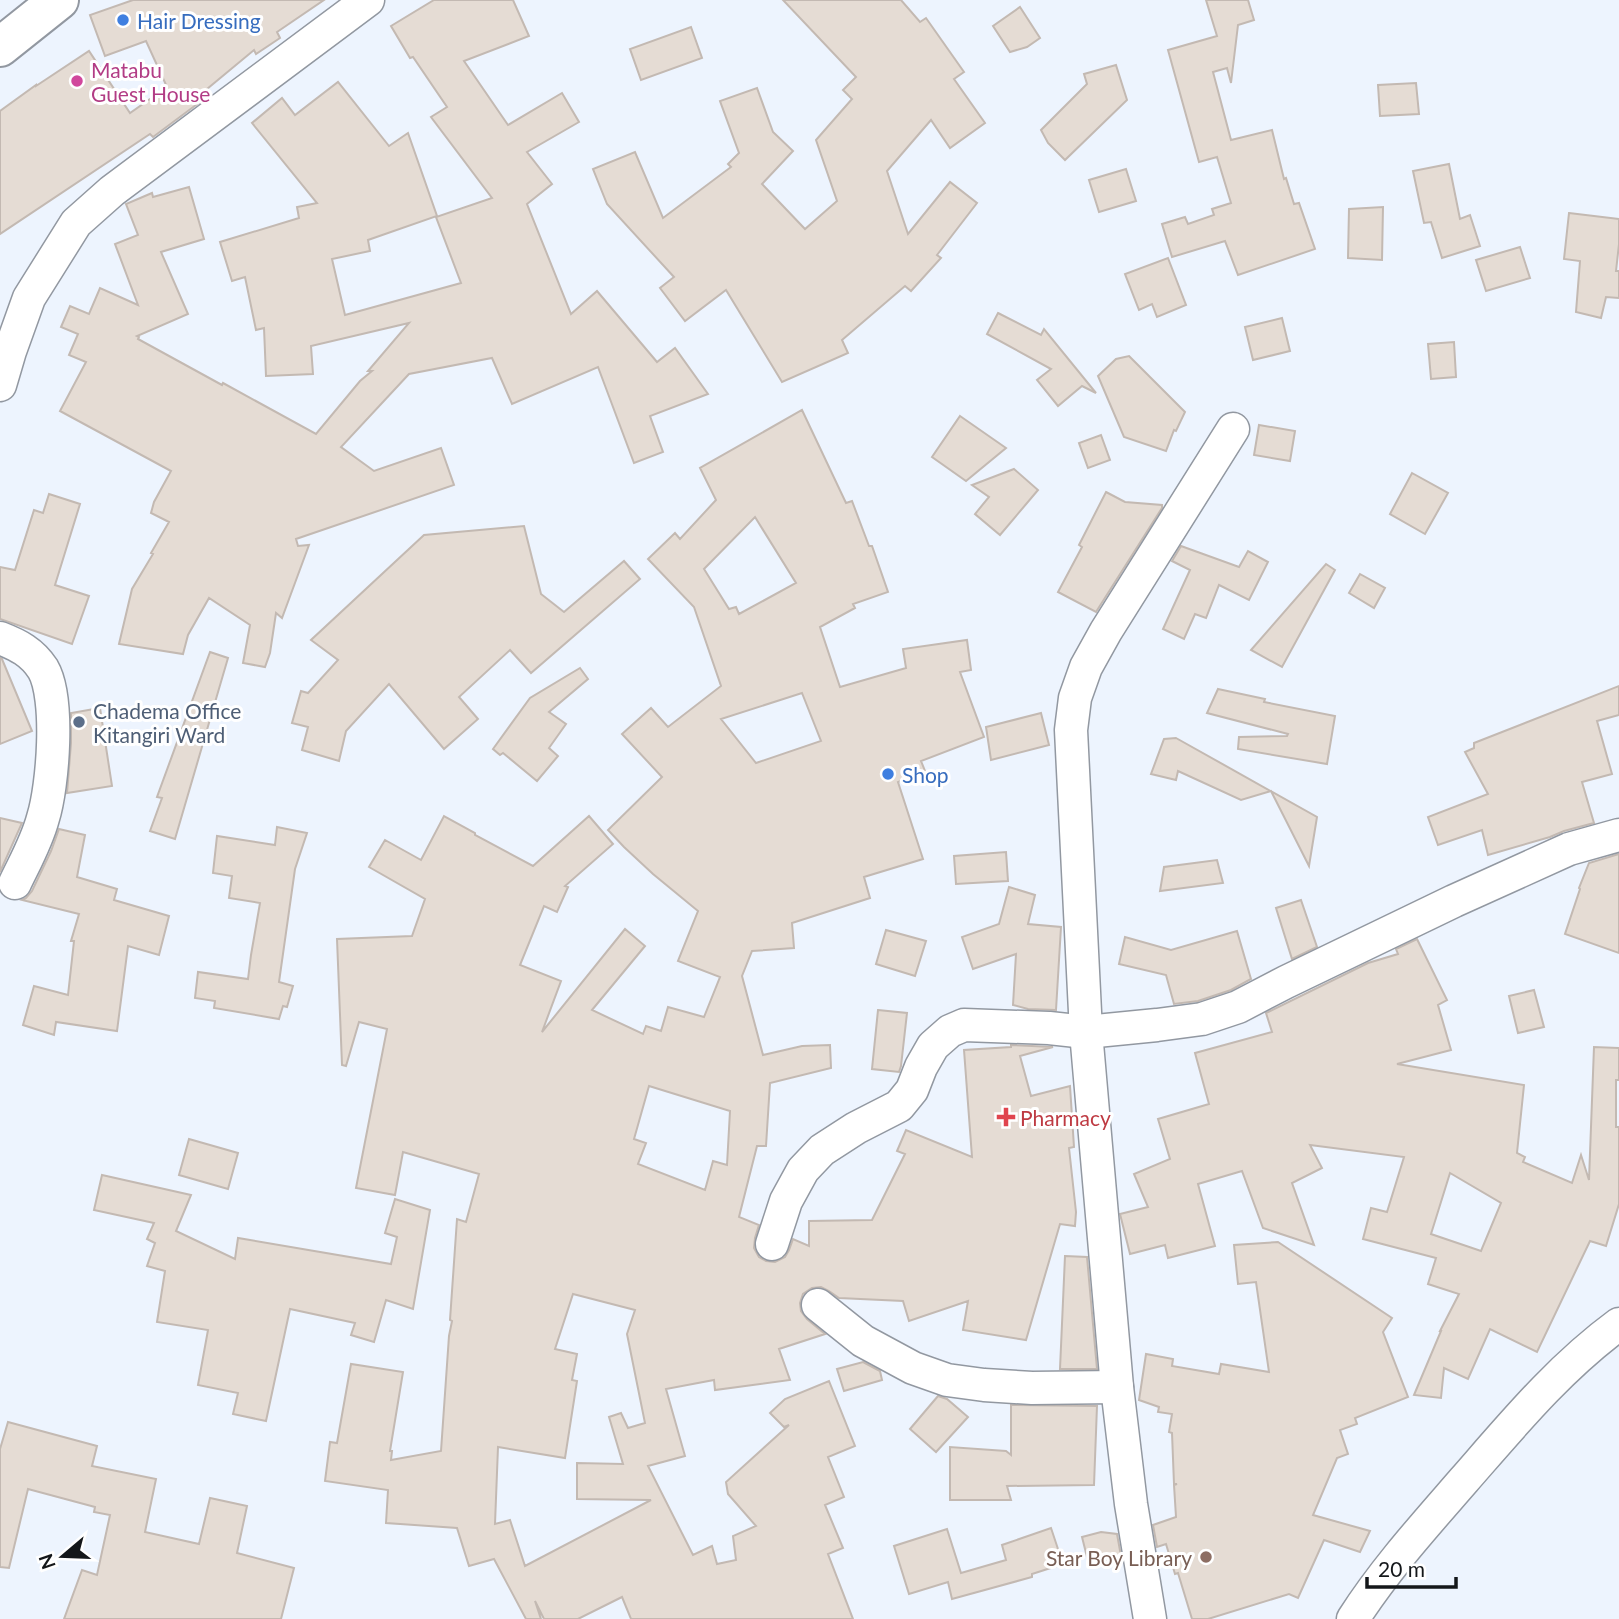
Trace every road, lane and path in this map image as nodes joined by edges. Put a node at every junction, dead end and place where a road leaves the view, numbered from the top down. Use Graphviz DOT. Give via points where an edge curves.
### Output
graph roads {
  1 [pos="59,0"];
  2 [pos="368,0"];
  3 [pos="0,47"];
  4 [pos="0,386"];
  5 [pos="1233,429"];
  6 [pos="0,638"];
  7 [pos="1619,835"];
  8 [pos="15,883"];
  9 [pos="1086,1032"];
  10 [pos="772,1244"];
  11 [pos="818,1305"];
  12 [pos="1619,1324"];
  13 [pos="1117,1387"];
  14 [pos="1150,1619"];
  15 [pos="1353,1619"];
  1 -- 3 [label="main road"];
  2 -- 4 [label="street" via="112,191 76,223 29,298"];
  5 -- 9 [label="street" via="1106,631 1075,698 1071,730"];
  6 -- 8 [label="street" via="20,645 32,656 43,670 51,694 49,793 43,820"];
  7 -- 9 [label="street" via="1569,849 1238,1007 1202,1019"];
  9 -- 10 [label="street" via="964,1025 950,1031 933,1046 899,1106 822,1150 803,1170 786,1201"];
  9 -- 13 [label="street"];
  11 -- 13 [label="street" via="880,1351 947,1380 1032,1388"];
  12 -- 15 [label="street" via="1552,1380 1408,1544"];
  13 -- 14 [label="street"];
}
